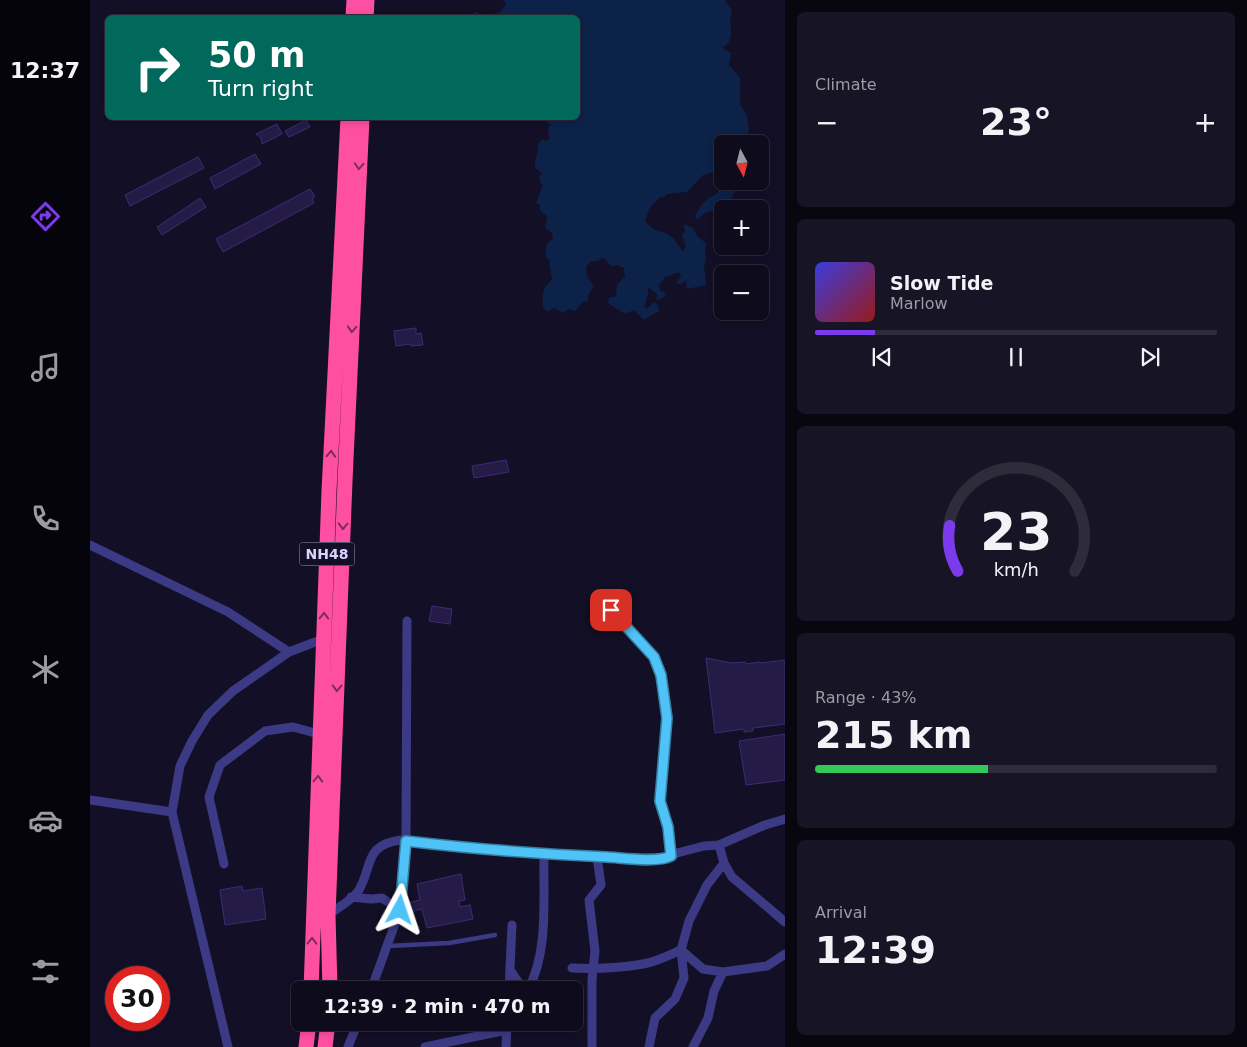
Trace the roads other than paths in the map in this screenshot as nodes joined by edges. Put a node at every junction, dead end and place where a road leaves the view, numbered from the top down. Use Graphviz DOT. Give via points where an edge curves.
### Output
graph roads {
  1 [pos="354,0"];
  2 [pos="367,0"];
  3 [pos="353,15"];
  4 [pos="366,15"];
  5 [pos="348,120"];
  6 [pos="362,120"];
  7 [pos="90,544"];
  8 [pos="611,610"];
  9 [pos="407,621"];
  10 [pos="323,639"];
  11 [pos="289,652"];
  12 [pos="320,734"];
  13 [pos="90,800"];
  14 [pos="172,812"];
  15 [pos="784,820"];
  16 [pos="406,841"];
  17 [pos="719,845"];
  18 [pos="544,854"];
  19 [pos="671,856"];
  20 [pos="597,857"];
  21 [pos="224,864"];
  22 [pos="724,864"];
  23 [pos="351,897"];
  24 [pos="400,910"];
  25 [pos="328,915"];
  26 [pos="784,922"];
  27 [pos="512,925"];
  28 [pos="495,935"];
  29 [pos="388,946"];
  30 [pos="680,950"];
  31 [pos="784,954"];
  32 [pos="572,968"];
  33 [pos="594,969"];
  34 [pos="510,970"];
  35 [pos="723,972"];
  36 [pos="311,981"];
  37 [pos="330,981"];
  38 [pos="374,981"];
  39 [pos="509,981"];
  40 [pos="518,981"];
  41 [pos="533,981"];
  42 [pos="308,1031"];
  43 [pos="327,1031"];
  44 [pos="354,1031"];
  45 [pos="487,1031"];
  46 [pos="507,1031"];
  47 [pos="228,1047"];
  48 [pos="306,1047"];
  49 [pos="325,1047"];
  50 [pos="348,1047"];
  51 [pos="424,1047"];
  52 [pos="506,1047"];
  53 [pos="592,1047"];
  54 [pos="649,1047"];
  55 [pos="693,1047"];
  1 -- 3 [label="highway"];
  2 -- 4 [label="highway"];
  10 -- 5 [label="highway, NH48, one-way"];
  6 -- 25 [label="highway, NH48, one-way" via="344,481"];
  7 -- 11 [label="street" via="228,612"];
  8 -- 19 [label="street" via="654,657 661,675 667,718 660,801 668,827"];
  9 -- 16 [label="street"];
  10 -- 11 [label="street"];
  10 -- 12 [label="highway, NH48"];
  11 -- 14 [label="street" via="233,691 208,716 180,766"];
  12 -- 21 [label="street" via="293,727 265,731 220,765 209,797"];
  36 -- 12 [label="highway, NH48, one-way"];
  13 -- 14 [label="street"];
  14 -- 47 [label="street"];
  15 -- 17 [label="street"];
  16 -- 18 [label="street"];
  16 -- 23 [label="street" via="387,842 378,848 369,859 358,892"];
  16 -- 24 [label="street"];
  17 -- 19 [label="street"];
  17 -- 22 [label="street"];
  18 -- 20 [label="street"];
  18 -- 41 [label="street" via="542,945"];
  19 -- 20 [label="street" via="666,859"];
  20 -- 33 [label="street" via="601,885 589,900"];
  22 -- 26 [label="street" via="732,877"];
  22 -- 30 [label="street" via="700,899"];
  23 -- 24 [label="street" via="382,898"];
  23 -- 25 [label="street"];
  24 -- 29 [label="street"];
  25 -- 37 [label="highway, NH48"];
  27 -- 34 [label="street"];
  28 -- 29 [label="lane" via="449,943"];
  29 -- 38 [label="street"];
  30 -- 33 [label="street" via="644,964"];
  30 -- 35 [label="street" via="703,969"];
  30 -- 54 [label="street" via="684,978 675,999 655,1018"];
  31 -- 35 [label="street" via="766,966"];
  32 -- 33 [label="street"];
  33 -- 53 [label="street"];
  34 -- 39 [label="street"];
  34 -- 40 [label="street"];
  35 -- 55 [label="street" via="714,991 708,1018"];
  42 -- 48 [label="highway"];
  43 -- 49 [label="highway"];
  44 -- 50 [label="street"];
  45 -- 51 [label="street"];
  46 -- 52 [label="street"];
}
